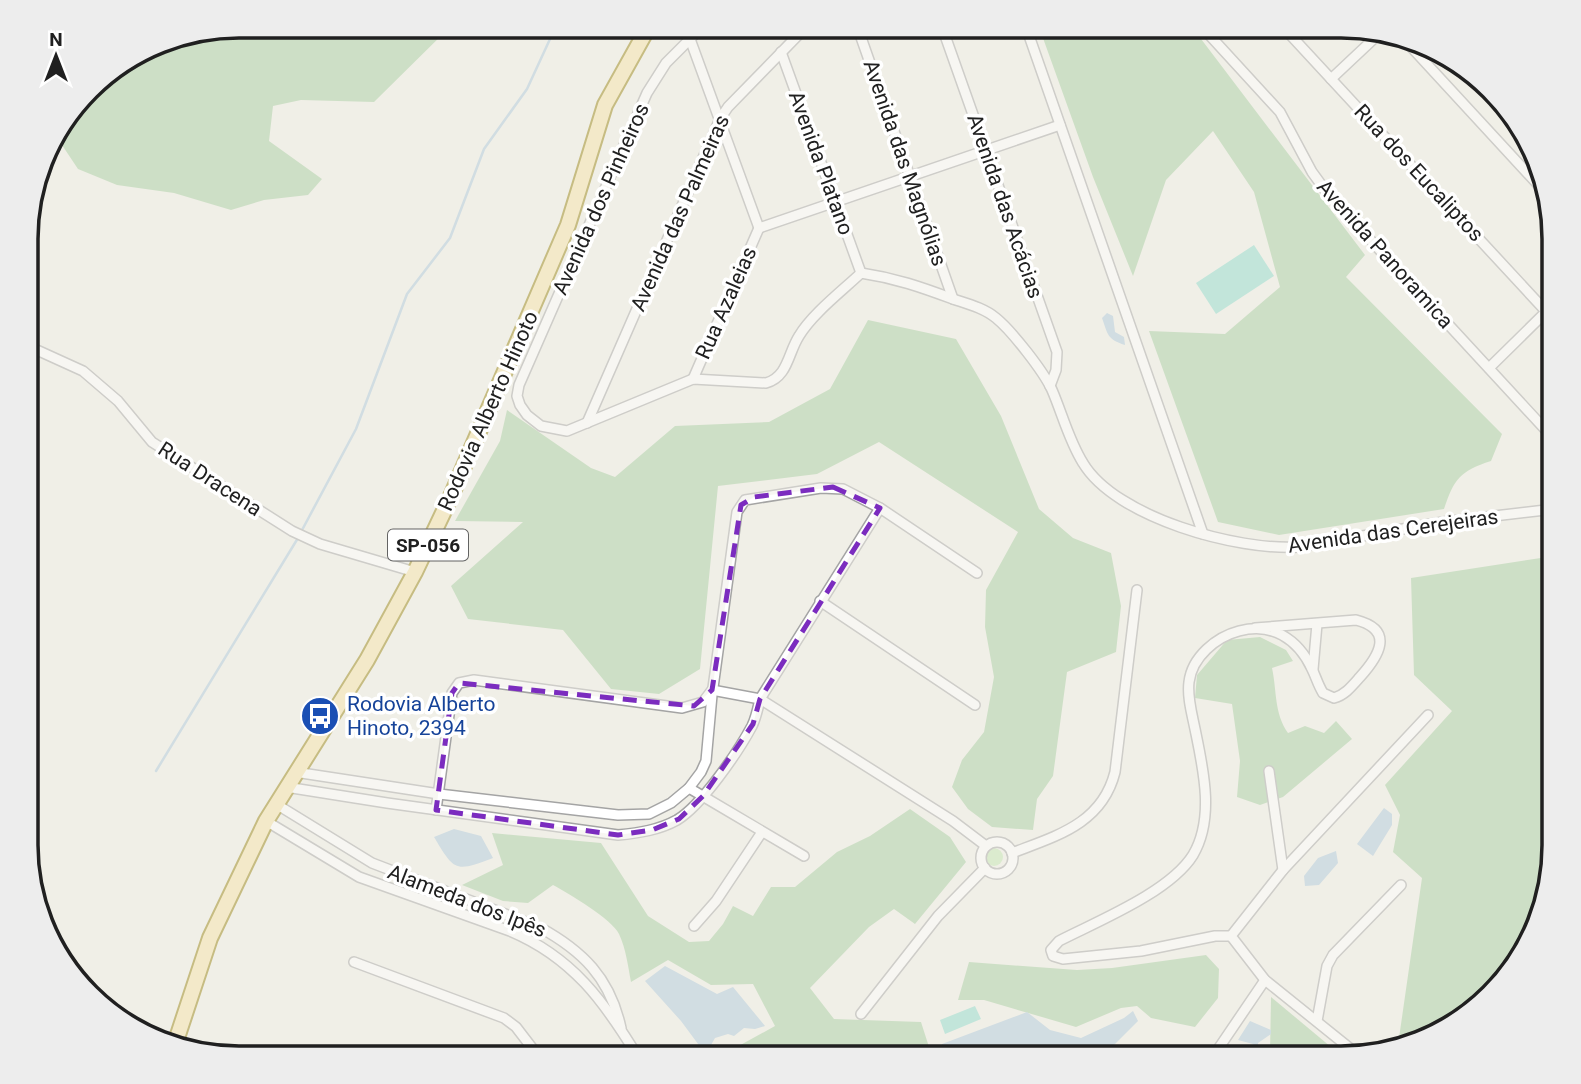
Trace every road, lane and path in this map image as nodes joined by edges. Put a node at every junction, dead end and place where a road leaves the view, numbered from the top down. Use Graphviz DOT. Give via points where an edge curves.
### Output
graph roads {
  1 [pos="642,39"];
  2 [pos="691,39"];
  3 [pos="794,39"];
  4 [pos="862,39"];
  5 [pos="946,39"];
  6 [pos="1030,39"];
  7 [pos="1213,39"];
  8 [pos="1294,39"];
  9 [pos="1371,41"];
  10 [pos="782,52"];
  11 [pos="1418,54"];
  12 [pos="1331,79"];
  13 [pos="720,119"];
  14 [pos="1060,125"];
  15 [pos="986,150"];
  16 [pos="911,176"];
  17 [pos="1532,177"];
  18 [pos="835,202"];
  19 [pos="759,228"];
  20 [pos="861,273"];
  21 [pos="953,299"];
  22 [pos="1542,307"];
  23 [pos="1542,315"];
  24 [pos="38,351"];
  25 [pos="1489,368"];
  26 [pos="693,379"];
  27 [pos="1050,386"];
  28 [pos="587,423"];
  29 [pos="1542,426"];
  30 [pos="880,508"];
  31 [pos="1542,510"];
  32 [pos="1203,534"];
  33 [pos="415,572"];
  34 [pos="977,573"];
  35 [pos="1137,590"];
  36 [pos="820,601"];
  37 [pos="1317,624"];
  38 [pos="1255,628"];
  39 [pos="1313,669"];
  40 [pos="712,690"];
  41 [pos="760,699"];
  42 [pos="975,705"];
  43 [pos="1428,715"];
  44 [pos="1269,771"];
  45 [pos="295,772"];
  46 [pos="369,785"];
  47 [pos="286,787"];
  48 [pos="394,788"];
  49 [pos="689,788"];
  50 [pos="439,794"];
  51 [pos="703,796"];
  52 [pos="368,800"];
  53 [pos="276,804"];
  54 [pos="392,804"];
  55 [pos="436,810"];
  56 [pos="266,821"];
  57 [pos="762,832"];
  58 [pos="338,844"];
  59 [pos="986,846"];
  60 [pos="1012,853"];
  61 [pos="804,856"];
  62 [pos="329,860"];
  63 [pos="372,863"];
  64 [pos="985,868"];
  65 [pos="1283,870"];
  66 [pos="364,879"];
  67 [pos="1401,885"];
  68 [pos="694,926"];
  69 [pos="1231,936"];
  70 [pos="354,962"];
  71 [pos="1265,980"];
  72 [pos="861,1014"];
  73 [pos="1317,1021"];
  74 [pos="622,1030"];
  75 [pos="178,1036"];
  76 [pos="530,1045"];
  77 [pos="631,1045"];
  78 [pos="1220,1046"];
  79 [pos="1347,1046"];
  1 -- 33 [label="main road, Rodovia Alberto Hinoto / SP-056" via="605,105 568,225"];
  2 -- 13 [label="street"];
  2 -- 28 [label="street, Avenida dos Pinheiros" via="666,63 648,93 519,385 520,405 541,426 566,431"];
  3 -- 10 [label="street, Avenida das Palmeiras"];
  4 -- 16 [label="street, Avenida das Magnólias"];
  5 -- 15 [label="street, Avenida das Acácias"];
  6 -- 14 [label="street"];
  7 -- 25 [label="street, Avenida Panoramica" via="1280,112 1328,194"];
  8 -- 12 [label="street, Rua dos Eucaliptos"];
  9 -- 12 [label="street"];
  10 -- 13 [label="street, Avenida das Palmeiras"];
  10 -- 18 [label="street, Avenida Platano"];
  11 -- 17 [label="street"];
  12 -- 22 [label="street, Rua dos Eucaliptos"];
  13 -- 19 [label="street"];
  13 -- 28 [label="street, Avenida das Palmeiras"];
  14 -- 15 [label="street"];
  14 -- 32 [label="street"];
  15 -- 16 [label="street"];
  15 -- 27 [label="street, Avenida das Acácias" via="1057,352"];
  16 -- 18 [label="street"];
  16 -- 21 [label="street, Avenida das Magnólias"];
  18 -- 19 [label="street"];
  18 -- 20 [label="street, Avenida Platano"];
  19 -- 26 [label="street, Rua Azaleias"];
  20 -- 21 [label="street, Avenida das Cerejeiras" via="894,277"];
  20 -- 26 [label="street" via="802,330 776,380"];
  21 -- 27 [label="street, Avenida das Cerejeiras" via="997,319"];
  23 -- 25 [label="street"];
  24 -- 33 [label="street, Rua Dracena" via="83,371 118,401 152,442 292,531"];
  25 -- 29 [label="street, Avenida Panoramica"];
  26 -- 28 [label="street"];
  27 -- 32 [label="street, Avenida das Cerejeiras" via="1089,472 1154,518"];
  30 -- 34 [label="street"];
  30 -- 36 [label="street"];
  30 -- 40 [label="street" via="833,488 754,497 741,505"];
  31 -- 32 [label="street, Avenida das Cerejeiras" via="1289,548"];
  33 -- 45 [label="main road, Rodovia Alberto Hinoto / SP-056" via="367,660"];
  35 -- 60 [label="street" via="1115,772 1108,794 1078,823"];
  36 -- 41 [label="street"];
  36 -- 42 [label="street"];
  37 -- 38 [label="street"];
  37 -- 39 [label="street"];
  37 -- 39 [label="street" via="1363,622 1374,628 1381,645 1365,671 1338,697 1323,693"];
  38 -- 39 [label="street" via="1295,642"];
  38 -- 69 [label="street" via="1215,642 1191,674 1189,694 1205,796 1203,825 1194,853 1167,881 1059,941 1051,954 1063,959"];
  40 -- 41 [label="street"];
  40 -- 49 [label="street" via="706,761"];
  40 -- 50 [label="street" via="703,702 682,708 474,680 458,683 452,693"];
  41 -- 51 [label="street" via="753,724"];
  41 -- 59 [label="street"];
  43 -- 65 [label="street"];
  44 -- 65 [label="street"];
  45 -- 46 [label="street"];
  45 -- 47 [label="main road, Rodovia Alberto Hinoto / SP-056"];
  46 -- 48 [label="street"];
  46 -- 52 [label="street"];
  47 -- 52 [label="street"];
  47 -- 53 [label="main road, Rodovia Alberto Hinoto / SP-056"];
  48 -- 50 [label="street"];
  48 -- 54 [label="street"];
  49 -- 50 [label="street" via="649,814 618,815"];
  49 -- 51 [label="street"];
  50 -- 55 [label="street"];
  51 -- 55 [label="street" via="679,819 652,831 618,835"];
  51 -- 57 [label="street"];
  52 -- 54 [label="street"];
  53 -- 56 [label="main road, Rodovia Alberto Hinoto / SP-056"];
  53 -- 58 [label="street, Alameda dos Ipês"];
  54 -- 55 [label="street"];
  56 -- 62 [label="street, Alameda dos Ipês"];
  56 -- 75 [label="main road, Rodovia Alberto Hinoto / SP-056" via="211,938"];
  57 -- 61 [label="street"];
  57 -- 68 [label="street"];
  58 -- 62 [label="street"];
  58 -- 63 [label="street, Alameda dos Ipês"];
  59 -- 60 [label="street" via="999,842"];
  59 -- 64 [label="street" via="981,856"];
  60 -- 64 [label="street" via="1010,866 1002,873"];
  62 -- 66 [label="street, Alameda dos Ipês"];
  63 -- 66 [label="street"];
  63 -- 74 [label="street, Alameda dos Ipês" via="561,939 592,966 609,990"];
  64 -- 72 [label="street" via="938,916"];
  65 -- 69 [label="street"];
  66 -- 74 [label="street, Alameda dos Ipês" via="534,942 573,969"];
  67 -- 73 [label="street" via="1333,955"];
  69 -- 71 [label="street"];
  70 -- 76 [label="street" via="504,1018"];
  71 -- 73 [label="street"];
  71 -- 78 [label="street"];
  73 -- 79 [label="street"];
  74 -- 77 [label="street, Alameda dos Ipês"];
}
